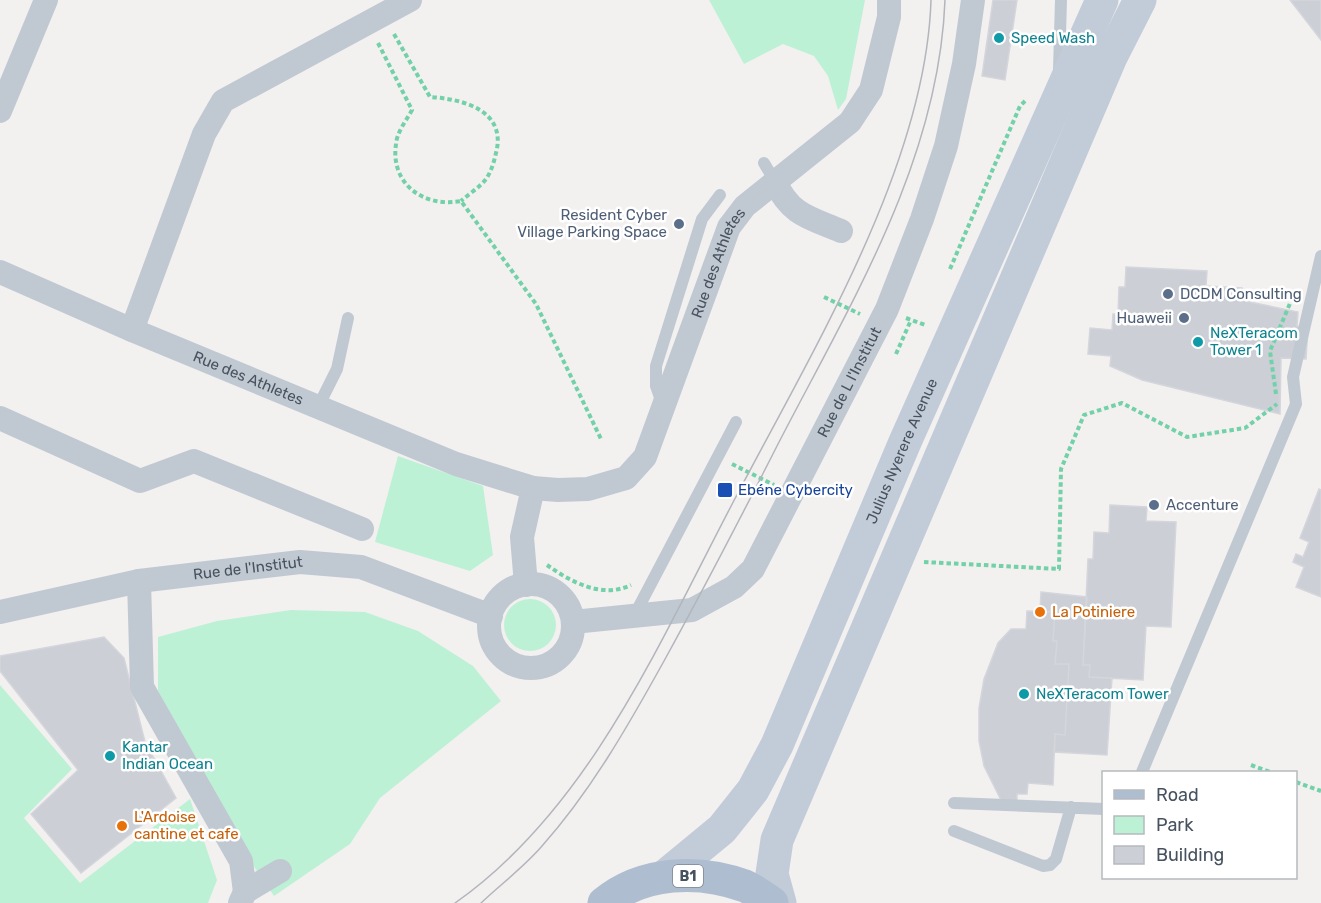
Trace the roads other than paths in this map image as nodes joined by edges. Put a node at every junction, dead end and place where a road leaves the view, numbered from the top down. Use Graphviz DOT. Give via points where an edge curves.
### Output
graph roads {
  1 [pos="46,0"];
  2 [pos="410,0"];
  3 [pos="889,0"];
  4 [pos="973,0"];
  5 [pos="1061,0"];
  6 [pos="1102,0"];
  7 [pos="1140,0"];
  8 [pos="1058,99"];
  9 [pos="0,111"];
  10 [pos="770,173"];
  11 [pos="720,195"];
  12 [pos="841,231"];
  13 [pos="1321,256"];
  14 [pos="0,272"];
  15 [pos="348,318"];
  16 [pos="132,330"];
  17 [pos="318,407"];
  18 [pos="663,407"];
  19 [pos="0,418"];
  20 [pos="736,422"];
  21 [pos="533,488"];
  22 [pos="362,529"];
  23 [pos="139,581"];
  24 [pos="526,585"];
  25 [pos="0,612"];
  26 [pos="491,616"];
  27 [pos="634,617"];
  28 [pos="573,622"];
  29 [pos="1142,771"];
  30 [pos="954,803"];
  31 [pos="1071,807"];
  32 [pos="1102,809"];
  33 [pos="954,831"];
  34 [pos="280,871"];
  35 [pos="665,876"];
  36 [pos="243,898"];
  37 [pos="604,903"];
  38 [pos="772,903"];
  39 [pos="780,903"];
  1 -- 9 [label="street"];
  2 -- 16 [label="street" via="223,101 204,135"];
  3 -- 10 [label="street, Rue des Athletes" via="889,17 871,90 850,122"];
  4 -- 27 [label="street, Rue de L l'Institut" via="946,146 922,219 887,309 753,569 734,587 692,610"];
  5 -- 8 [label="lane"];
  6 -- 8 [label="main road, Julius Nyerere Avenue / B1"];
  7 -- 39 [label="main road" via="1107,68 777,840 772,874"];
  8 -- 35 [label="main road, Julius Nyerere Avenue / B1" via="905,442 777,745 753,790 722,829"];
  10 -- 12 [label="street" via="784,200 801,214"];
  10 -- 18 [label="street, Rue des Athletes" via="729,227"];
  11 -- 18 [label="lane" via="702,219 656,366 656,386"];
  13 -- 29 [label="lane" via="1293,377 1296,404"];
  14 -- 16 [label="street, Rue des Athletes"];
  15 -- 17 [label="lane" via="337,369"];
  16 -- 17 [label="street, Rue des Athletes"];
  17 -- 21 [label="street, Rue des Athletes" via="456,464"];
  18 -- 21 [label="street, Rue des Athletes" via="645,457 626,478 588,489"];
  19 -- 22 [label="street" via="140,481 194,461"];
  20 -- 27 [label="lane"];
  21 -- 24 [label="street" via="522,542"];
  23 -- 25 [label="street, Rue de l'Institut"];
  23 -- 26 [label="street, Rue de l'Institut" via="300,562 361,567"];
  23 -- 36 [label="street" via="142,687 241,861"];
  24 -- 26 [label="street" via="503,595"];
  24 -- 28 [label="street" via="539,585 557,594 570,609"];
  26 -- 28 [label="street" via="489,630 501,655 512,663 538,669 560,657 568,646"];
  27 -- 28 [label="street, Rue de L l'Institut"];
  30 -- 31 [label="lane"];
  31 -- 32 [label="lane"];
  31 -- 33 [label="lane" via="1056,859 1050,866"];
  34 -- 36 [label="street"];
  35 -- 37 [label="main road, Julius Nyerere Avenue / B1" via="637,884"];
  35 -- 38 [label="main road, Julius Nyerere Avenue / B1" via="706,876 747,887"];
}
